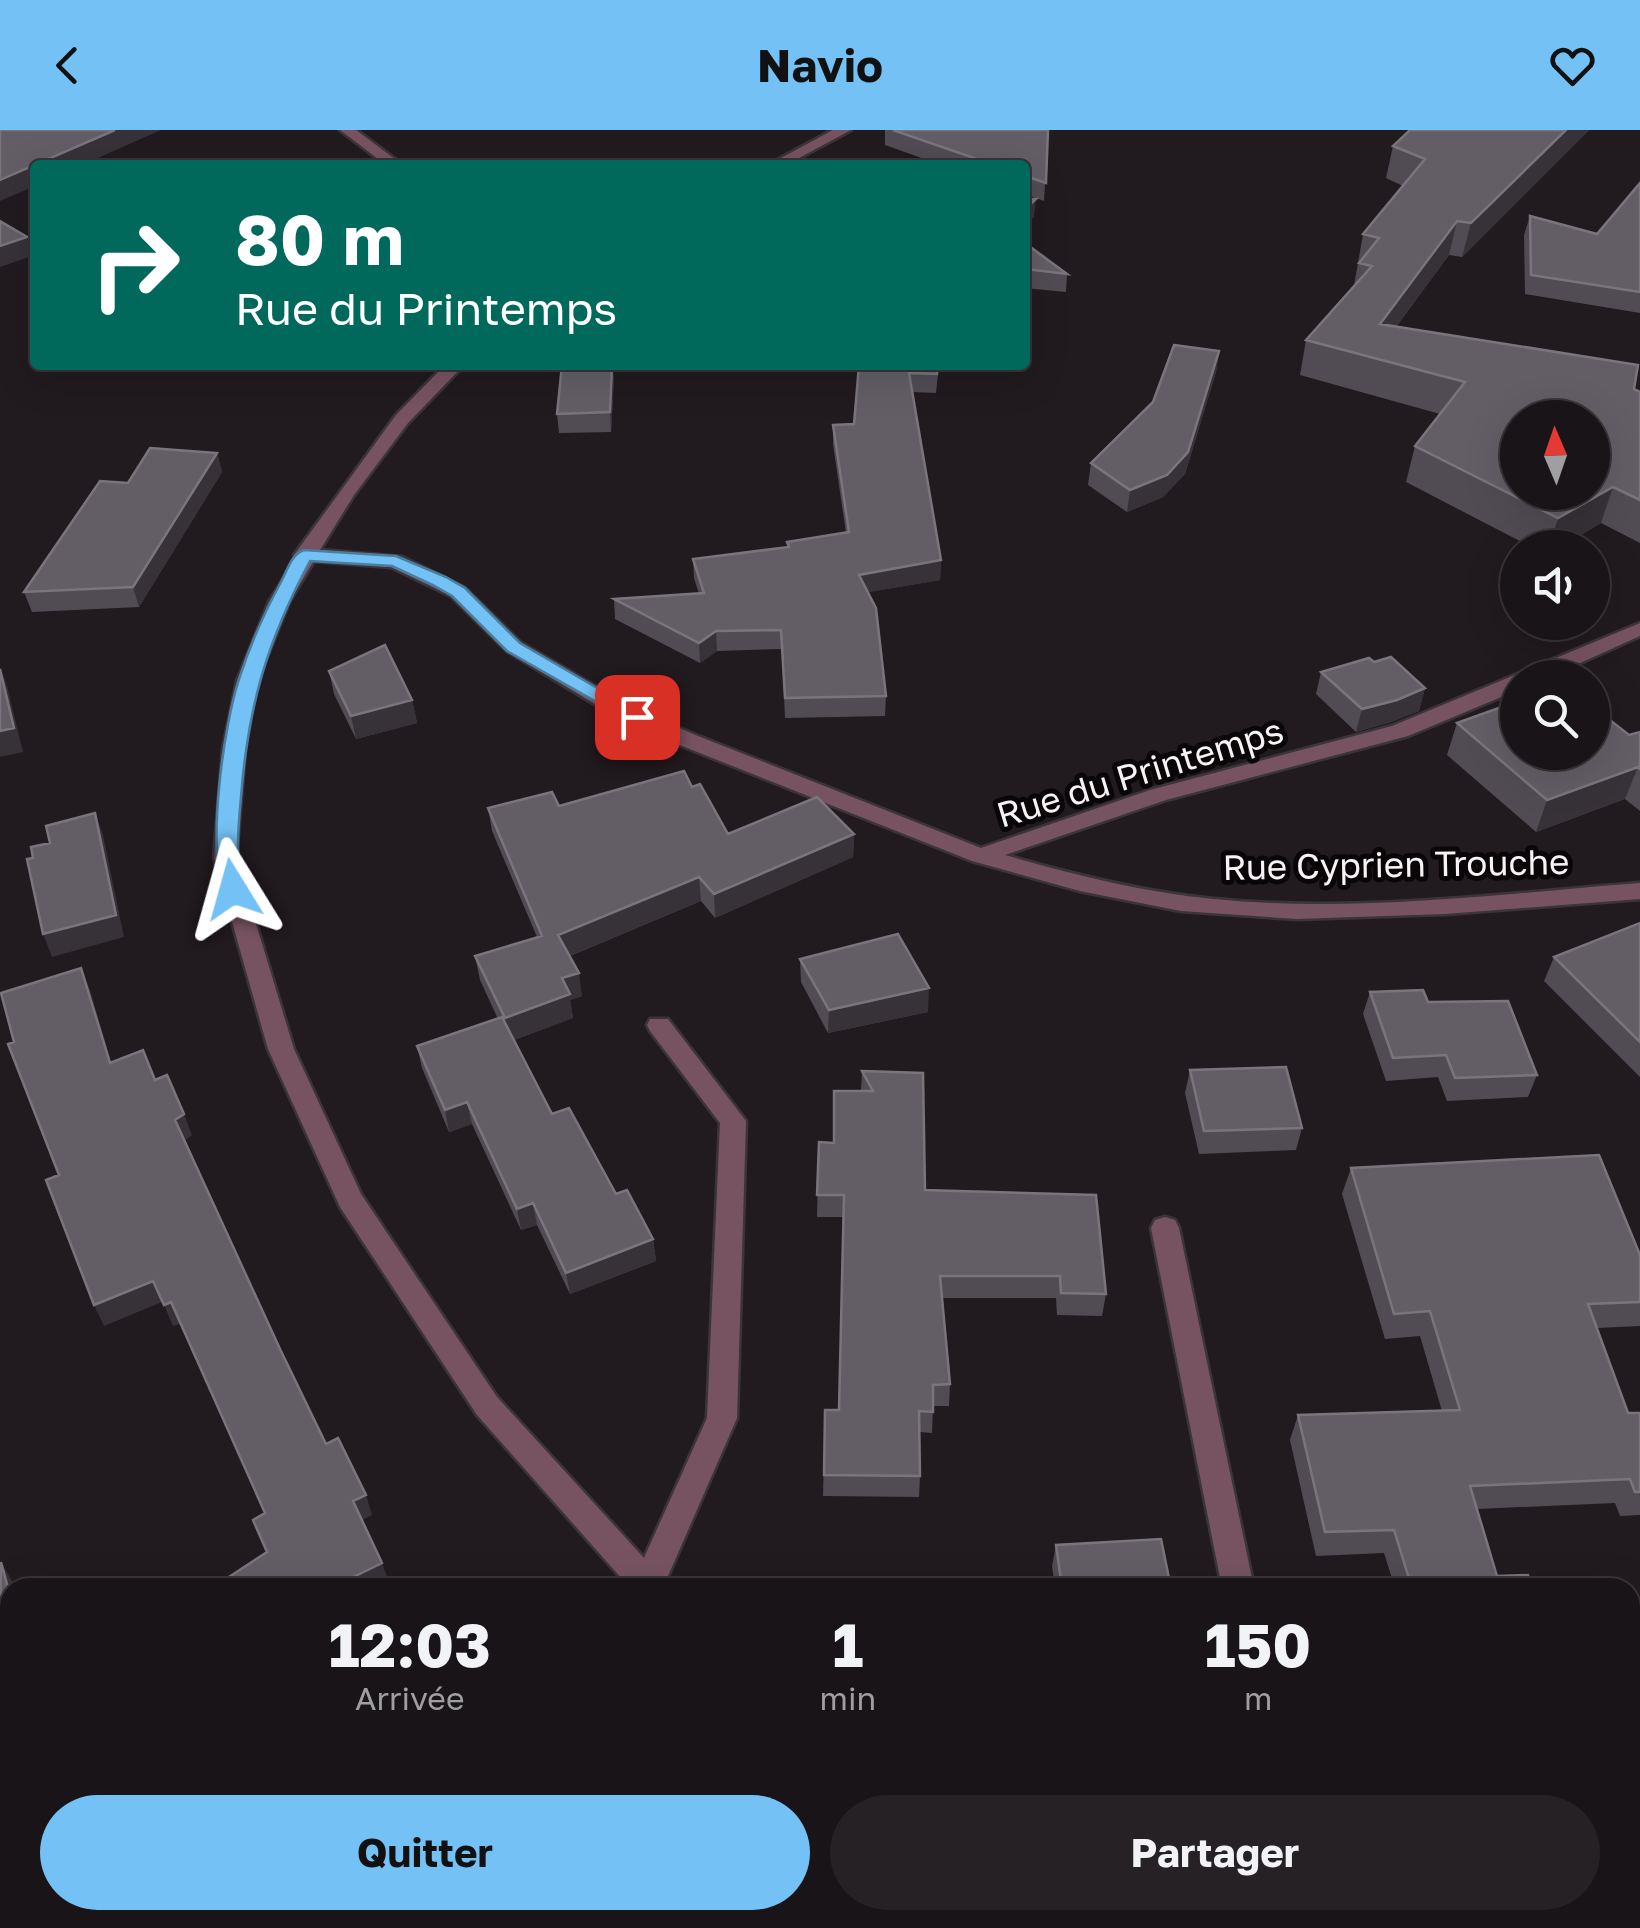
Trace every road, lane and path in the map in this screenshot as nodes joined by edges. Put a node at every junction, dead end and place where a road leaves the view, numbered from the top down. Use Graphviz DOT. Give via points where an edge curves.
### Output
graph roads {
  1 [pos="347,130"];
  2 [pos="844,130"];
  3 [pos="389,160"];
  4 [pos="784,160"];
  5 [pos="450,370"];
  6 [pos="304,555"];
  7 [pos="1640,629"];
  8 [pos="1569,660"];
  9 [pos="1500,689"];
  10 [pos="980,856"];
  11 [pos="1640,892"];
  12 [pos="659,1025"];
  13 [pos="1165,1228"];
  14 [pos="641,1578"];
  15 [pos="653,1578"];
  16 [pos="1236,1578"];
  1 -- 3 [label="street"];
  2 -- 4 [label="street"];
  5 -- 6 [label="street" via="402,418"];
  6 -- 10 [label="street, Rue du Printemps" via="396,561 458,592 514,647 613,706"];
  6 -- 14 [label="street" via="248,681 234,748 225,858 281,1048 350,1199 487,1406"];
  7 -- 8 [label="street"];
  9 -- 10 [label="street, Rue du Printemps" via="1400,731 1158,796"];
  10 -- 11 [label="street, Rue Cyprien Trouche" via="1102,891 1248,910"];
  12 -- 15 [label="street" via="733,1121 722,1418"];
  13 -- 16 [label="street"];
}
